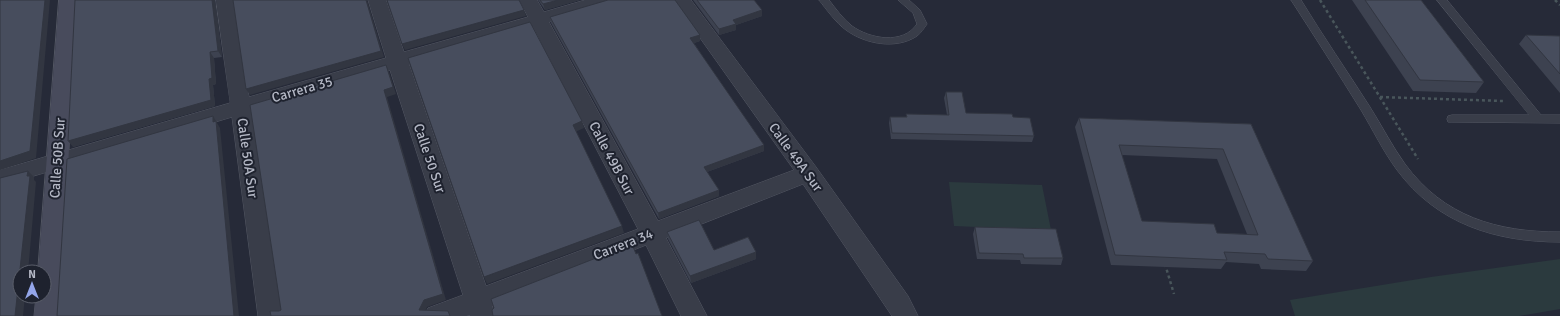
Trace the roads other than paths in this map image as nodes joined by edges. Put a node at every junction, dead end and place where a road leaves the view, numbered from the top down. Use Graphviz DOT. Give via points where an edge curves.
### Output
graph roads {
  1 [pos="68,0"];
  2 [pos="225,0"];
  3 [pos="377,0"];
  4 [pos="528,0"];
  5 [pos="605,0"];
  6 [pos="682,0"];
  7 [pos="824,0"];
  8 [pos="903,0"];
  9 [pos="1296,0"];
  10 [pos="1442,0"];
  11 [pos="539,20"];
  12 [pos="398,61"];
  13 [pos="240,107"];
  14 [pos="1452,119"];
  15 [pos="1538,119"];
  16 [pos="1560,119"];
  17 [pos="57,161"];
  18 [pos="808,173"];
  19 [pos="0,178"];
  20 [pos="652,233"];
  21 [pos="1560,237"];
  22 [pos="481,308"];
  23 [pos="47,316"];
  24 [pos="271,316"];
  25 [pos="438,316"];
  26 [pos="694,316"];
  27 [pos="905,316"];
  1 -- 17 [label="main road, Calle 50B Sur"];
  2 -- 13 [label="street, Calle 50A Sur"];
  3 -- 12 [label="street, Calle 50 Sur"];
  4 -- 11 [label="street, Calle 49B Sur"];
  5 -- 11 [label="street, Carrera 35"];
  6 -- 18 [label="street, Calle 49A Sur"];
  7 -- 8 [label="lane" via="848,27 877,40 898,40 915,33 922,24 917,12"];
  9 -- 21 [label="lane" via="1395,158 1423,192 1462,218 1483,227 1510,234"];
  10 -- 15 [label="lane"];
  11 -- 12 [label="street, Carrera 35"];
  11 -- 20 [label="street, Calle 49B Sur"];
  12 -- 13 [label="street, Carrera 35"];
  12 -- 22 [label="street, Calle 50 Sur"];
  13 -- 17 [label="street, Carrera 35"];
  13 -- 24 [label="street, Calle 50A Sur"];
  14 -- 15 [label="lane"];
  15 -- 16 [label="lane"];
  17 -- 19 [label="street, Carrera 35"];
  17 -- 23 [label="main road, Calle 50B Sur"];
  18 -- 20 [label="street, Carrera 34"];
  18 -- 27 [label="street, Calle 49A Sur"];
  20 -- 22 [label="street, Carrera 34"];
  20 -- 26 [label="street, Calle 49B Sur"];
  22 -- 25 [label="street, Carrera 34"];
}
